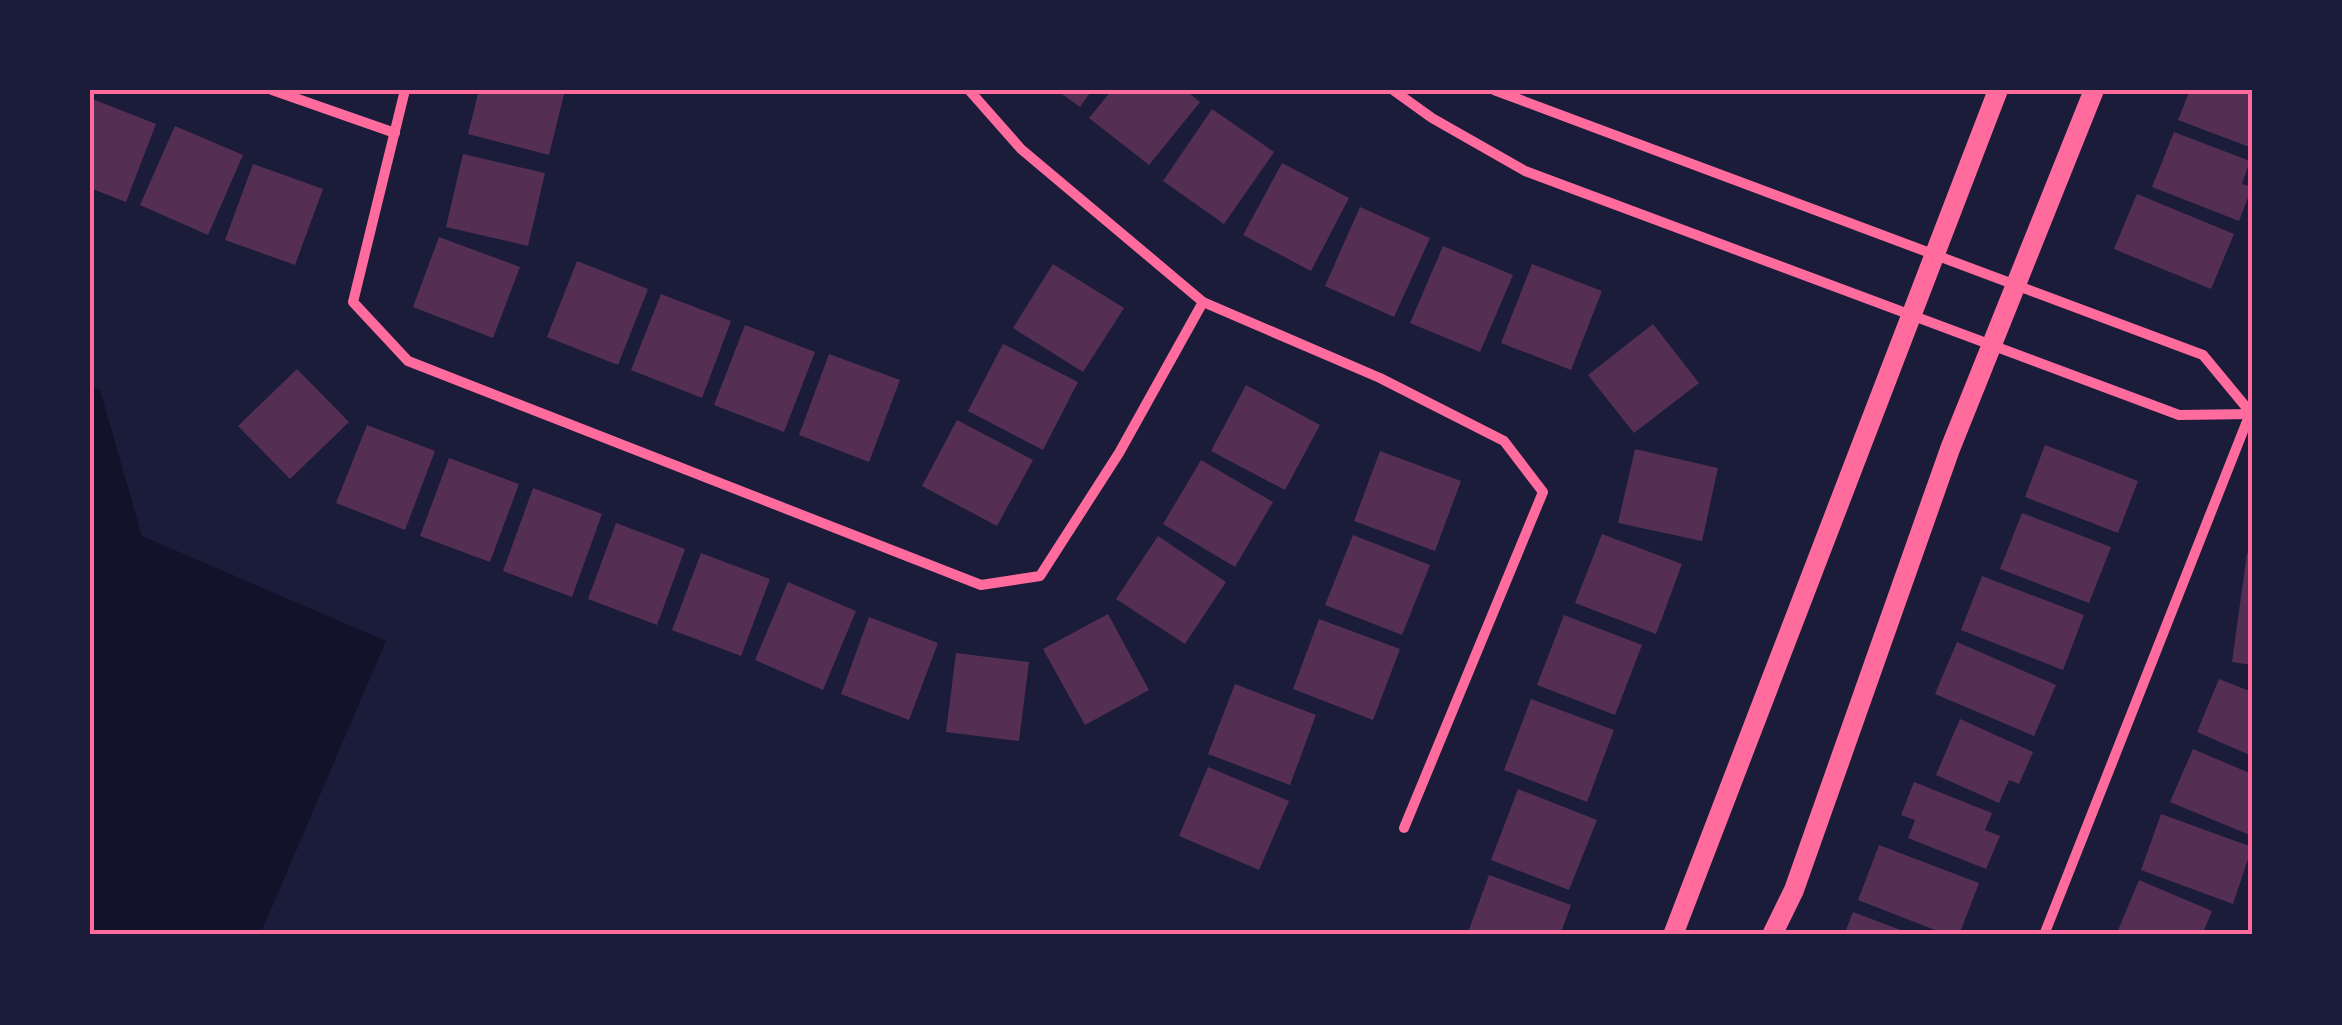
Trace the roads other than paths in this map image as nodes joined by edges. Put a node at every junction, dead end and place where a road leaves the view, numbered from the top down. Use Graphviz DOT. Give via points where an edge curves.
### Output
graph roads {
  1 [pos="272,90"];
  2 [pos="405,90"];
  3 [pos="969,90"];
  4 [pos="1394,90"];
  5 [pos="1494,90"];
  6 [pos="1998,90"];
  7 [pos="2094,90"];
  8 [pos="395,133"];
  9 [pos="1933,254"];
  10 [pos="2016,286"];
  11 [pos="1203,302"];
  12 [pos="1909,315"];
  13 [pos="1991,344"];
  14 [pos="2252,412"];
  15 [pos="1404,828"];
  16 [pos="1673,935"];
  17 [pos="1772,935"];
  18 [pos="2044,935"];
  1 -- 8 [label="street"];
  2 -- 8 [label="street"];
  3 -- 11 [label="street" via="1021,149"];
  4 -- 12 [label="street" via="1525,172"];
  5 -- 9 [label="street"];
  6 -- 9 [label="main road"];
  7 -- 10 [label="main road"];
  8 -- 11 [label="street" via="353,302 408,361 981,584 1040,576 1120,452"];
  9 -- 10 [label="street"];
  9 -- 12 [label="main road"];
  10 -- 13 [label="main road"];
  10 -- 14 [label="street" via="2203,355"];
  11 -- 15 [label="street" via="1380,378 1504,441 1543,492"];
  12 -- 13 [label="street"];
  12 -- 16 [label="main road"];
  13 -- 14 [label="street" via="2179,415"];
  13 -- 17 [label="main road"];
  14 -- 18 [label="street"];
}
